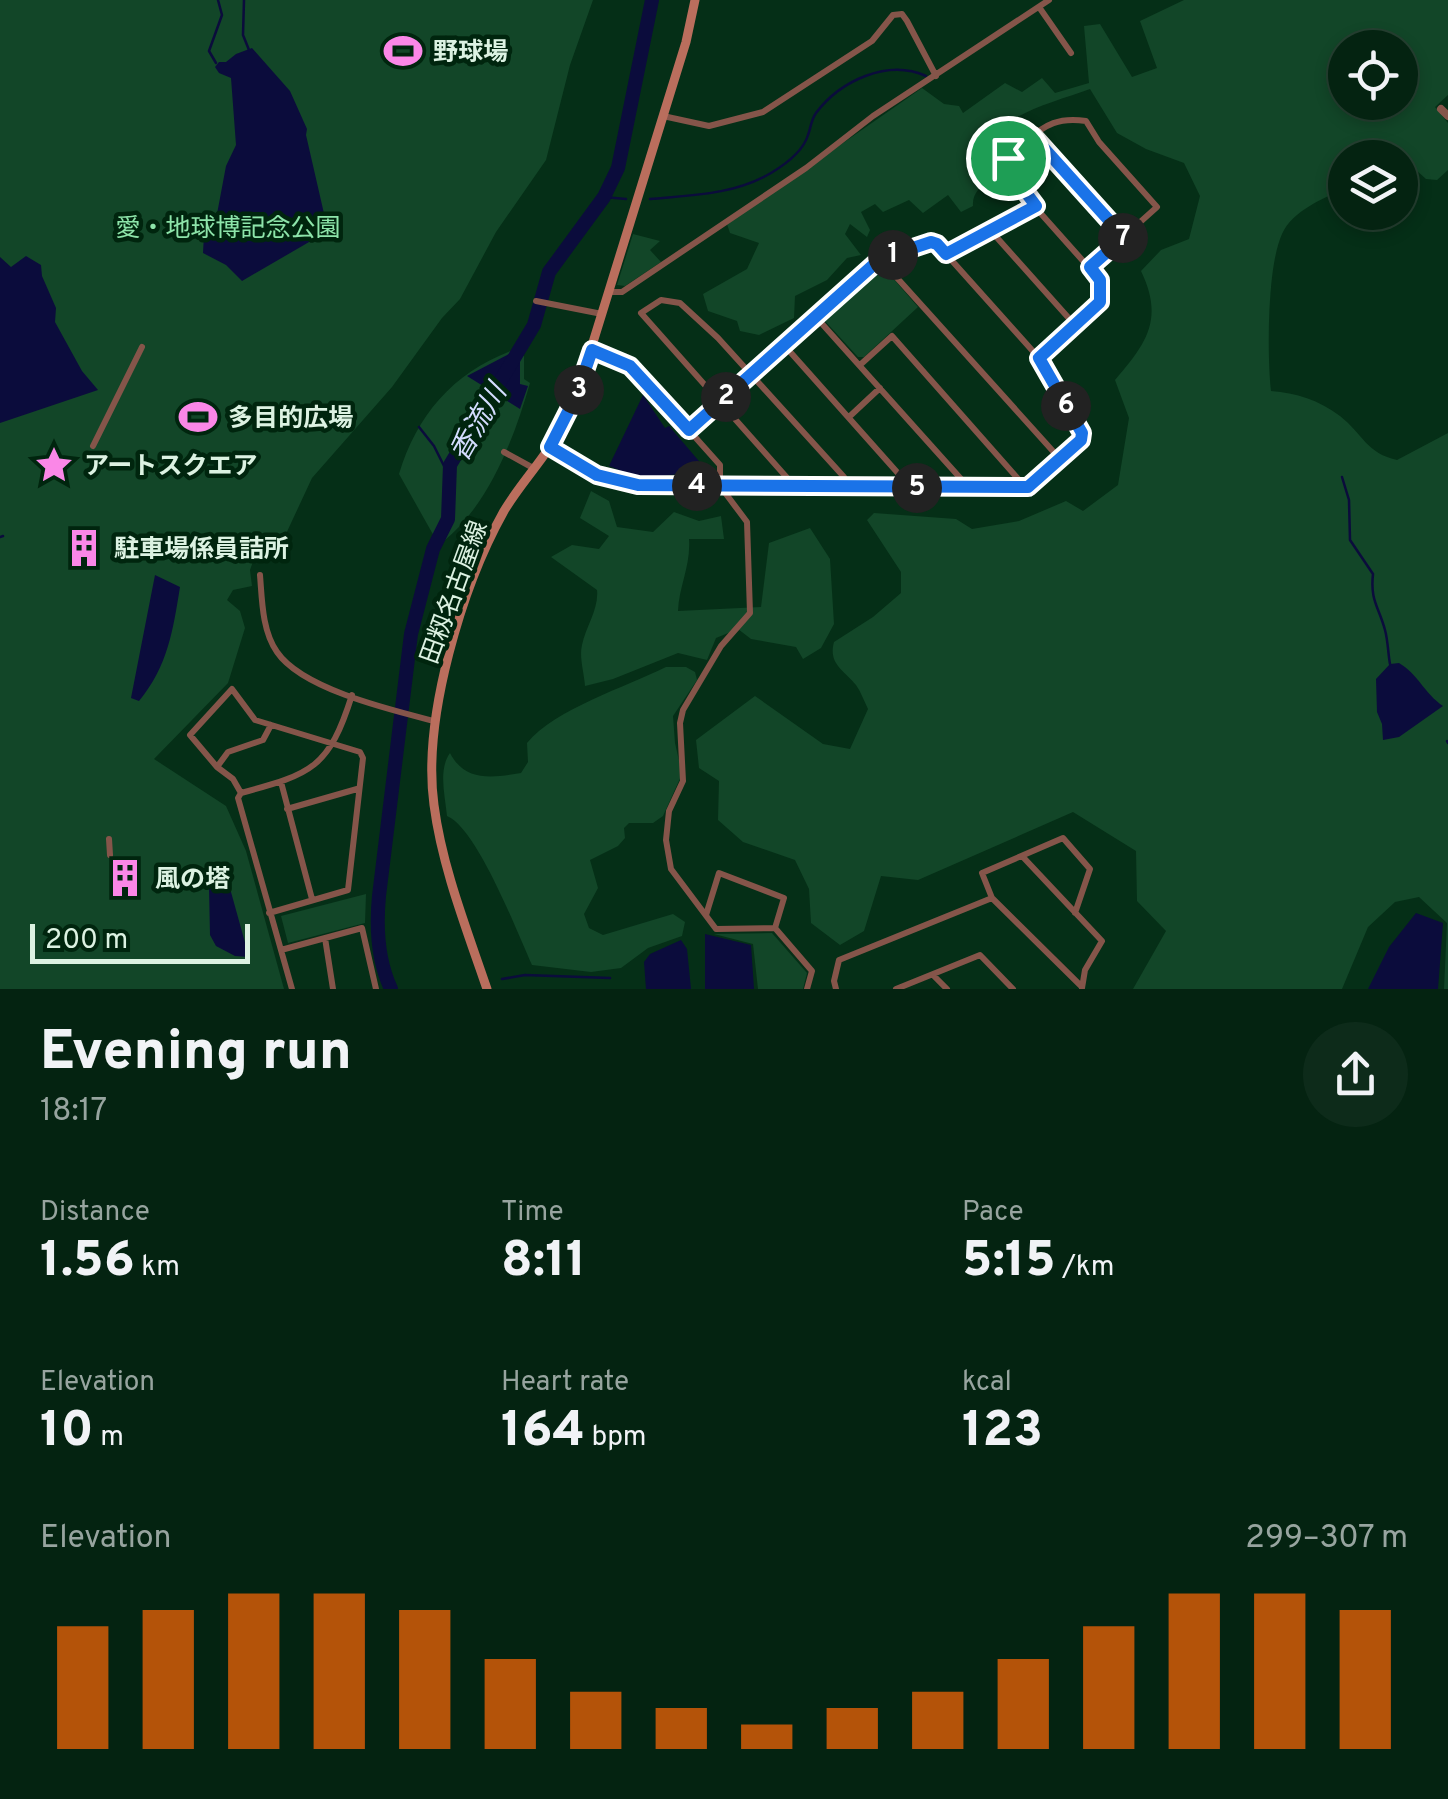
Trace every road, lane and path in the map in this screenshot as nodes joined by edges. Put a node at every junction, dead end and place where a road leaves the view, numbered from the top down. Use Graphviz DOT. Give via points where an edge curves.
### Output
graph roads {
  1 [pos="696,0"];
  2 [pos="1049,0"];
  3 [pos="1039,7"];
  4 [pos="1071,53"];
  5 [pos="936,76"];
  6 [pos="664,116"];
  7 [pos="1033,136"];
  8 [pos="1036,206"];
  9 [pos="992,231"];
  10 [pos="1124,237"];
  11 [pos="946,254"];
  12 [pos="880,259"];
  13 [pos="1090,267"];
  14 [pos="610,292"];
  15 [pos="536,302"];
  16 [pos="604,314"];
  17 [pos="815,316"];
  18 [pos="1074,324"];
  19 [pos="784,345"];
  20 [pos="142,347"];
  21 [pos="592,350"];
  22 [pos="1039,358"];
  23 [pos="860,366"];
  24 [pos="751,374"];
  25 [pos="880,388"];
  26 [pos="720,403"];
  27 [pos="849,417"];
  28 [pos="689,430"];
  29 [pos="93,446"];
  30 [pos="550,447"];
  31 [pos="504,452"];
  32 [pos="1060,459"];
  33 [pos="535,468"];
  34 [pos="720,486"];
  35 [pos="789,488"];
  36 [pos="848,488"];
  37 [pos="906,488"];
  38 [pos="962,488"];
  39 [pos="1022,488"];
  40 [pos="260,575"];
  41 [pos="352,695"];
  42 [pos="434,721"];
  43 [pos="272,724"];
  44 [pos="334,744"];
  45 [pos="217,767"];
  46 [pos="281,782"];
  47 [pos="358,789"];
  48 [pos="241,792"];
  49 [pos="287,809"];
  50 [pos="109,839"];
  51 [pos="110,855"];
  52 [pos="1022,856"];
  53 [pos="992,898"];
  54 [pos="312,899"];
  55 [pos="1075,913"];
  56 [pos="270,914"];
  57 [pos="706,915"];
  58 [pos="775,928"];
  59 [pos="324,938"];
  60 [pos="280,950"];
  61 [pos="933,974"];
  62 [pos="1082,988"];
  63 [pos="292,989"];
  64 [pos="333,989"];
  65 [pos="376,989"];
  66 [pos="487,989"];
  67 [pos="807,989"];
  68 [pos="836,989"];
  69 [pos="896,989"];
  70 [pos="946,989"];
  71 [pos="1014,989"];
  1 -- 6 [label="main road, 田籾名古屋線"];
  2 -- 3 [label="street"];
  3 -- 4 [label="street"];
  3 -- 5 [label="street"];
  5 -- 6 [label="street" via="907,21 893,15 872,41 763,112 709,126"];
  5 -- 14 [label="street" via="622,292"];
  6 -- 14 [label="main road, 田籾名古屋線"];
  7 -- 8 [label="street" via="1006,166"];
  7 -- 10 [label="street"];
  7 -- 10 [label="street" via="1046,124 1086,122 1157,206"];
  8 -- 9 [label="street"];
  8 -- 13 [label="street"];
  9 -- 11 [label="street"];
  9 -- 18 [label="street"];
  10 -- 13 [label="street"];
  11 -- 12 [label="street" via="931,242"];
  11 -- 22 [label="street"];
  12 -- 17 [label="street"];
  12 -- 32 [label="street"];
  13 -- 18 [label="street" via="1100,280 1100,302"];
  14 -- 16 [label="main road, 田籾名古屋線"];
  15 -- 16 [label="street"];
  16 -- 21 [label="main road, 田籾名古屋線"];
  17 -- 19 [label="street"];
  17 -- 23 [label="street"];
  18 -- 22 [label="street"];
  19 -- 24 [label="street"];
  19 -- 27 [label="street"];
  20 -- 29 [label="street"];
  21 -- 28 [label="street" via="630,366"];
  21 -- 30 [label="main road, 田籾名古屋線"];
  22 -- 32 [label="street" via="1082,433"];
  23 -- 25 [label="street"];
  23 -- 39 [label="street" via="892,336"];
  24 -- 26 [label="street"];
  24 -- 26 [label="street" via="680,304 661,300 641,313"];
  24 -- 36 [label="street"];
  25 -- 27 [label="street"];
  25 -- 38 [label="street" via="962,480"];
  26 -- 28 [label="street"];
  26 -- 35 [label="street" via="789,480"];
  27 -- 37 [label="street"];
  28 -- 34 [label="street" via="720,465"];
  30 -- 33 [label="main road, 田籾名古屋線"];
  30 -- 34 [label="street" via="618,482"];
  31 -- 33 [label="street"];
  32 -- 39 [label="street"];
  33 -- 42 [label="main road, 田籾名古屋線" via="506,508 476,573"];
  34 -- 35 [label="street"];
  34 -- 57 [label="street" via="747,522 750,613 721,646 683,710 683,781 666,840 671,869"];
  35 -- 36 [label="street"];
  36 -- 37 [label="street"];
  37 -- 38 [label="street"];
  38 -- 39 [label="street"];
  40 -- 41 [label="street" via="274,648 306,677"];
  41 -- 42 [label="street"];
  41 -- 44 [label="street"];
  42 -- 66 [label="main road, 田籾名古屋線" via="440,838"];
  43 -- 44 [label="street"];
  43 -- 45 [label="street" via="263,740 228,752"];
  43 -- 45 [label="street" via="250,715 232,689 190,735"];
  44 -- 46 [label="street" via="304,774"];
  44 -- 47 [label="street" via="360,752"];
  45 -- 48 [label="street"];
  46 -- 48 [label="street"];
  46 -- 49 [label="street"];
  47 -- 49 [label="street"];
  47 -- 54 [label="street" via="348,890"];
  48 -- 56 [label="street"];
  49 -- 54 [label="street"];
  50 -- 51 [label="street"];
  52 -- 53 [label="street" via="982,873"];
  52 -- 55 [label="street"];
  52 -- 55 [label="street" via="1063,838 1090,869"];
  53 -- 62 [label="street"];
  53 -- 68 [label="street" via="839,960"];
  54 -- 56 [label="street"];
  55 -- 62 [label="street" via="1102,941"];
  56 -- 60 [label="street"];
  57 -- 58 [label="street" via="716,929"];
  57 -- 58 [label="street" via="719,873 784,898"];
  58 -- 67 [label="street" via="812,971"];
  59 -- 60 [label="street"];
  59 -- 64 [label="street"];
  59 -- 65 [label="street" via="362,928"];
  60 -- 63 [label="street"];
  61 -- 69 [label="street"];
  61 -- 70 [label="street"];
  61 -- 71 [label="street" via="980,955"];
}
